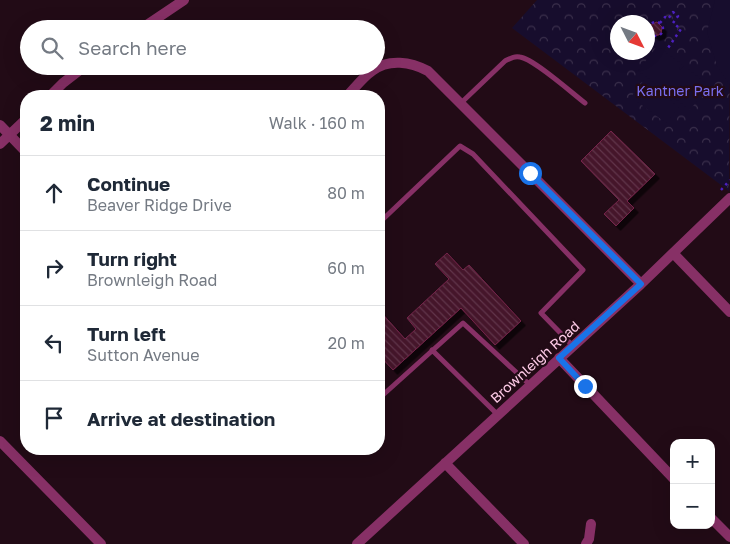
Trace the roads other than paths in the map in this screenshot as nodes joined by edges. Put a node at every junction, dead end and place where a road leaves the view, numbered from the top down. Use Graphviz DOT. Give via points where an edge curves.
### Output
graph roads {
  1 [pos="184,0"];
  2 [pos="154,20"];
  3 [pos="385,64"];
  4 [pos="74,75"];
  5 [pos="368,75"];
  6 [pos="56,90"];
  7 [pos="353,90"];
  8 [pos="585,102"];
  9 [pos="460,104"];
  10 [pos="0,125"];
  11 [pos="20,125"];
  12 [pos="10,135"];
  13 [pos="0,144"];
  14 [pos="20,146"];
  15 [pos="730,198"];
  16 [pos="385,217"];
  17 [pos="673,253"];
  18 [pos="641,284"];
  19 [pos="730,312"];
  20 [pos="573,346"];
  21 [pos="432,350"];
  22 [pos="559,358"];
  23 [pos="530,385"];
  24 [pos="385,393"];
  25 [pos="498,414"];
  26 [pos="0,442"];
  27 [pos="445,463"];
  28 [pos="670,475"];
  29 [pos="715,522"];
  30 [pos="592,524"];
  31 [pos="730,537"];
  32 [pos="101,544"];
  33 [pos="357,544"];
  34 [pos="524,544"];
  35 [pos="586,544"];
  1 -- 2 [label="street"];
  3 -- 9 [label="street" via="405,63 428,71"];
  4 -- 6 [label="street"];
  5 -- 7 [label="street"];
  8 -- 9 [label="lane" via="519,56 506,61"];
  9 -- 18 [label="street"];
  10 -- 12 [label="street"];
  11 -- 12 [label="street"];
  12 -- 13 [label="street"];
  12 -- 14 [label="street"];
  15 -- 17 [label="street, Brownleigh Road"];
  16 -- 20 [label="lane" via="460,146 473,154 583,270 541,313"];
  17 -- 18 [label="street, Brownleigh Road"];
  17 -- 19 [label="street"];
  18 -- 20 [label="street, Brownleigh Road"];
  20 -- 22 [label="street, Brownleigh Road"];
  21 -- 23 [label="lane" via="463,323"];
  21 -- 24 [label="lane"];
  21 -- 25 [label="lane"];
  22 -- 23 [label="street, Brownleigh Road"];
  22 -- 28 [label="street"];
  23 -- 25 [label="street, Brownleigh Road"];
  25 -- 27 [label="street, Brownleigh Road"];
  26 -- 32 [label="street"];
  27 -- 33 [label="street, Brownleigh Road"];
  27 -- 34 [label="street"];
  29 -- 31 [label="street"];
  30 -- 35 [label="street"];
}
